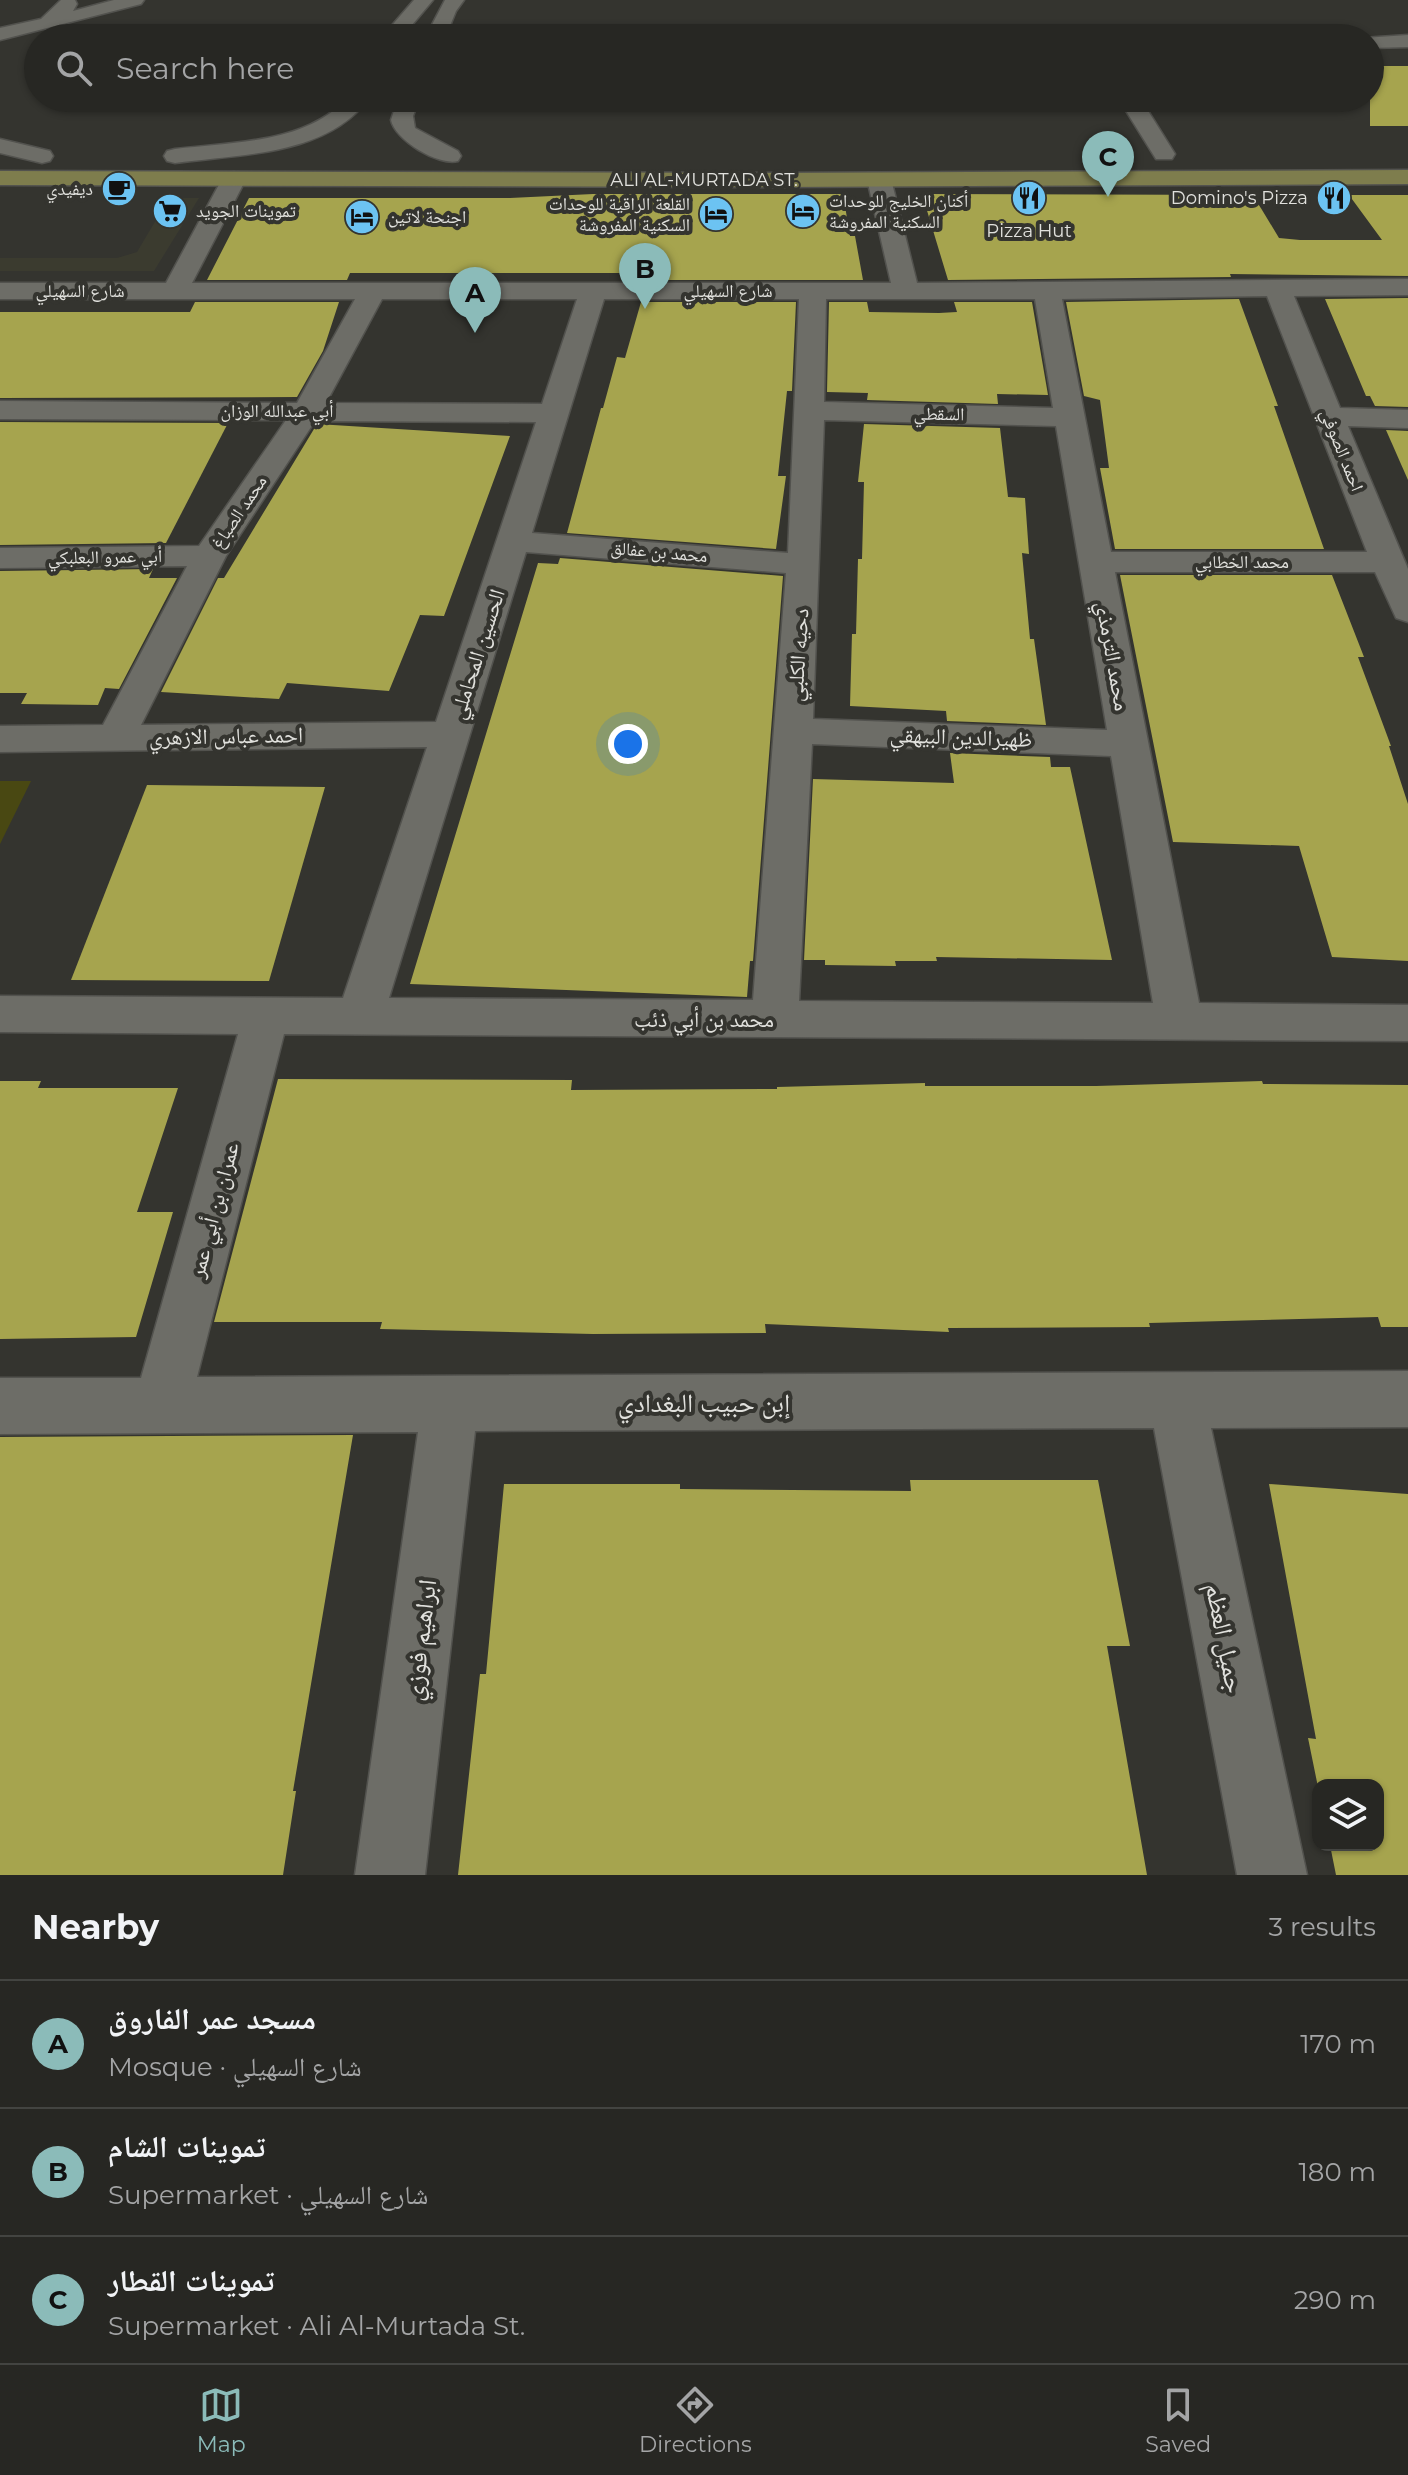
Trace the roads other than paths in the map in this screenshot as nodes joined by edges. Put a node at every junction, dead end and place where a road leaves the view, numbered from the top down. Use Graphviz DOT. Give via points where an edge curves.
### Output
graph roads {
  1 [pos="64,0"];
  2 [pos="135,0"];
  3 [pos="424,0"];
  4 [pos="455,0"];
  5 [pos="46,24"];
  6 [pos="403,24"];
  7 [pos="441,24"];
  8 [pos="1408,41"];
  9 [pos="1384,42"];
  10 [pos="348,112"];
  11 [pos="404,112"];
  12 [pos="1140,112"];
  13 [pos="0,146"];
  14 [pos="1132,154"];
  15 [pos="1172,154"];
  16 [pos="0,156"];
  17 [pos="42,156"];
  18 [pos="175,156"];
  19 [pos="313,156"];
  20 [pos="404,156"];
  21 [pos="458,156"];
  22 [pos="1408,177"];
  23 [pos="0,178"];
  24 [pos="234,179"];
  25 [pos="879,179"];
  26 [pos="1408,287"];
  27 [pos="1277,288"];
  28 [pos="0,291"];
  29 [pos="175,291"];
  30 [pos="373,291"];
  31 [pos="593,291"];
  32 [pos="813,291"];
  33 [pos="906,291"];
  34 [pos="1047,291"];
  35 [pos="0,410"];
  36 [pos="307,411"];
  37 [pos="809,411"];
  38 [pos="554,413"];
  39 [pos="1328,416"];
  40 [pos="1069,417"];
  41 [pos="1408,419"];
  42 [pos="513,541"];
  43 [pos="209,556"];
  44 [pos="0,558"];
  45 [pos="1096,562"];
  46 [pos="1388,562"];
  47 [pos="804,564"];
  48 [pos="1408,611"];
  49 [pos="794,731"];
  50 [pos="451,734"];
  51 [pos="115,738"];
  52 [pos="0,739"];
  53 [pos="1129,744"];
  54 [pos="0,1014"];
  55 [pos="266,1016"];
  56 [pos="360,1017"];
  57 [pos="775,1019"];
  58 [pos="1179,1022"];
  59 [pos="1408,1023"];
  60 [pos="1408,1399"];
  61 [pos="1177,1400"];
  62 [pos="450,1404"];
  63 [pos="162,1405"];
  64 [pos="0,1406"];
  65 [pos="390,1875"];
  66 [pos="1272,1875"];
  1 -- 5 [label="street" via="68,3 63,14"];
  2 -- 5 [label="street"];
  3 -- 6 [label="street"];
  4 -- 7 [label="street"];
  8 -- 9 [label="street"];
  10 -- 18 [label="street" via="293,138"];
  11 -- 21 [label="street" via="407,133"];
  12 -- 15 [label="street"];
  13 -- 17 [label="street"];
  14 -- 15 [label="main road"];
  16 -- 17 [label="main road"];
  17 -- 18 [label="main road"];
  18 -- 19 [label="main road"];
  20 -- 21 [label="main road"];
  22 -- 25 [label="main road, ALI AL-MURTADA ST."];
  23 -- 24 [label="main road, ALI AL-MURTADA ST."];
  24 -- 25 [label="main road, ALI AL-MURTADA ST."];
  24 -- 29 [label="street"];
  25 -- 33 [label="street"];
  26 -- 27 [label="street, شارع السهيلي"];
  27 -- 34 [label="street, شارع السهيلي"];
  27 -- 39 [label="street, احمد الصوفي"];
  28 -- 29 [label="street, شارع السهيلي"];
  29 -- 30 [label="street, شارع السهيلي"];
  30 -- 31 [label="street, شارع السهيلي"];
  30 -- 36 [label="street, محمد الصباغ"];
  31 -- 32 [label="street, شارع السهيلي"];
  31 -- 38 [label="street, الحسين المحاملي"];
  32 -- 33 [label="street, شارع السهيلي"];
  32 -- 37 [label="street, دحيه الكلبي"];
  33 -- 34 [label="street, شارع السهيلي"];
  34 -- 40 [label="street, محمد الترمذي"];
  35 -- 36 [label="street, أبي عبدالله الوزان"];
  36 -- 38 [label="street, أبي عبدالله الوزان"];
  36 -- 43 [label="street, محمد الصباغ"];
  37 -- 40 [label="street, السقطي"];
  37 -- 47 [label="street, دحيه الكلبي"];
  38 -- 42 [label="street, الحسين المحاملي"];
  39 -- 41 [label="street"];
  39 -- 46 [label="street, احمد الصوفي"];
  40 -- 45 [label="street, محمد الترمذي"];
  42 -- 47 [label="street, محمد بن عفالق"];
  42 -- 50 [label="street, الحسين المحاملي"];
  43 -- 44 [label="street, أبي عمرو البعلبكي"];
  43 -- 51 [label="street, محمد الصباغ"];
  45 -- 46 [label="street, محمد الخطابي"];
  45 -- 53 [label="street, محمد الترمذي"];
  46 -- 48 [label="street, احمد الصوفي"];
  47 -- 49 [label="street, دحيه الكلبي"];
  49 -- 53 [label="street, ظهيرالدين البيهقي"];
  49 -- 57 [label="street, دحيه الكلبي"];
  50 -- 51 [label="street, احمد عباس الازهري"];
  50 -- 56 [label="street, الحسين المحاملي"];
  51 -- 52 [label="street, احمد عباس الازهري"];
  53 -- 58 [label="street, محمد الترمذي"];
  54 -- 55 [label="street, محمد بن أبي ذئب"];
  55 -- 56 [label="street, محمد بن أبي ذئب"];
  55 -- 63 [label="street, عمران بن أبي عمر"];
  56 -- 57 [label="street, محمد بن أبي ذئب"];
  57 -- 58 [label="street, محمد بن أبي ذئب"];
  58 -- 59 [label="street, محمد بن أبي ذئب"];
  60 -- 61 [label="street, إبن حبيب البغدادي"];
  61 -- 62 [label="street, إبن حبيب البغدادي"];
  61 -- 66 [label="street, جميل العظم"];
  62 -- 63 [label="street, إبن حبيب البغدادي"];
  62 -- 65 [label="street, ابراهيم فوزي"];
  63 -- 64 [label="street, إبن حبيب البغدادي"];
}
